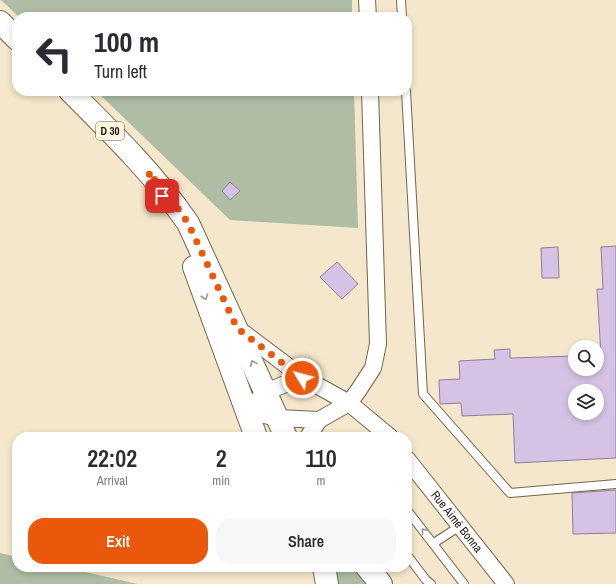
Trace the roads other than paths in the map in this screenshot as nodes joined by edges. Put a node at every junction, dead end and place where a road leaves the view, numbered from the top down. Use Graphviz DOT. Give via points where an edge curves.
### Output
graph roads {
  1 [pos="367,0"];
  2 [pos="401,0"];
  3 [pos="368,12"];
  4 [pos="402,12"];
  5 [pos="0,22"];
  6 [pos="12,34"];
  7 [pos="75,96"];
  8 [pos="370,96"];
  9 [pos="406,96"];
  10 [pos="148,172"];
  11 [pos="237,328"];
  12 [pos="302,378"];
  13 [pos="266,392"];
  14 [pos="349,403"];
  15 [pos="246,411"];
  16 [pos="319,420"];
  17 [pos="282,428"];
  18 [pos="254,432"];
  19 [pos="311,432"];
  20 [pos="384,432"];
  21 [pos="412,465"];
  22 [pos="616,484"];
  23 [pos="412,516"];
  24 [pos="460,526"];
  25 [pos="434,543"];
  26 [pos="412,562"];
  27 [pos="325,572"];
  28 [pos="371,572"];
  29 [pos="327,584"];
  30 [pos="381,584"];
  31 [pos="431,584"];
  32 [pos="464,584"];
  33 [pos="506,584"];
  1 -- 3 [label="street"];
  2 -- 4 [label="lane"];
  5 -- 6 [label="main road"];
  7 -- 10 [label="main road, D 30"];
  8 -- 14 [label="street" via="378,344 373,368"];
  9 -- 22 [label="lane" via="423,394 510,492"];
  10 -- 11 [label="main road, D 30" via="188,223"];
  10 -- 15 [label="main road, D 30, one-way" via="181,232"];
  11 -- 12 [label="street"];
  13 -- 11 [label="main road, D 30, one-way"];
  12 -- 13 [label="street"];
  12 -- 14 [label="street"];
  13 -- 15 [label="street"];
  13 -- 17 [label="main road, D 30"];
  14 -- 16 [label="street"];
  14 -- 20 [label="street"];
  15 -- 17 [label="street"];
  15 -- 18 [label="main road, D 30"];
  16 -- 17 [label="street"];
  16 -- 19 [label="street"];
  21 -- 24 [label="street, Rue Aimé Bonna"];
  25 -- 23 [label="lane, one-way"];
  24 -- 25 [label="lane"];
  24 -- 33 [label="street, Rue Aimé Bonna"];
  25 -- 32 [label="lane"];
  26 -- 31 [label="lane"];
  27 -- 29 [label="main road"];
  28 -- 30 [label="main road"];
}
